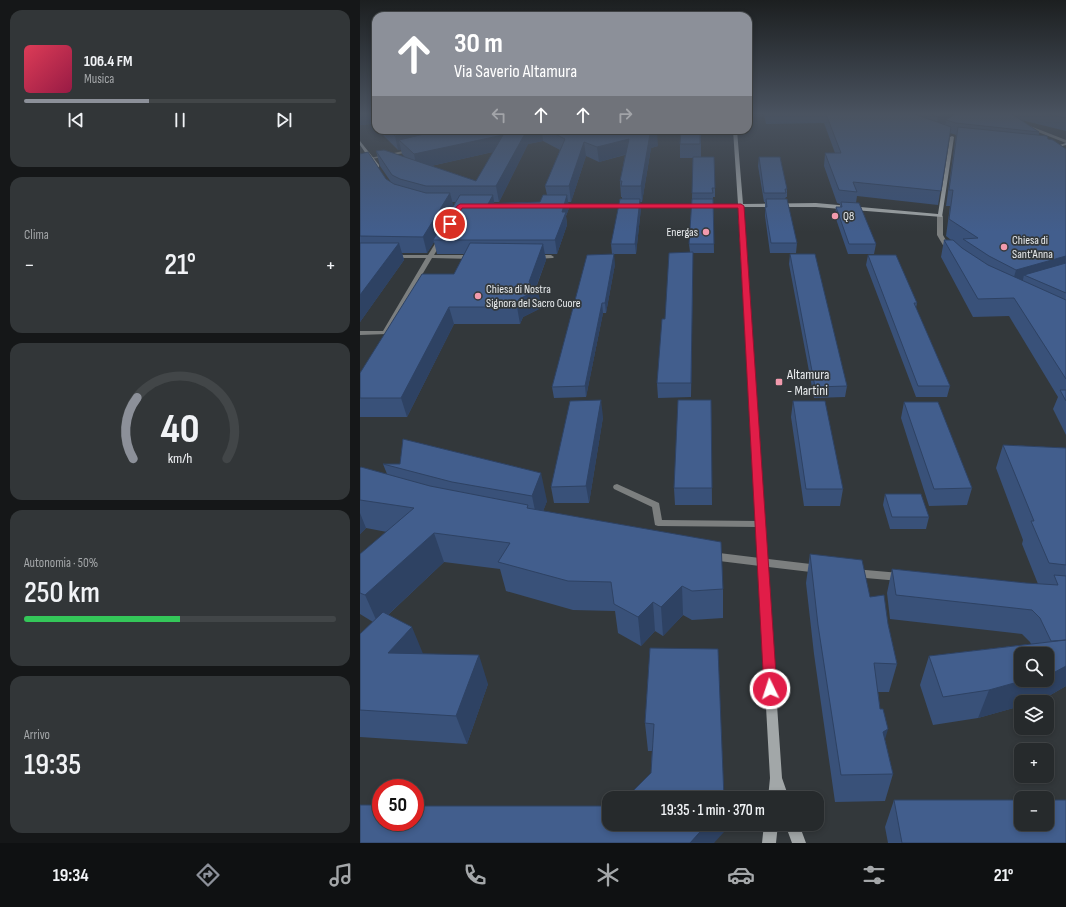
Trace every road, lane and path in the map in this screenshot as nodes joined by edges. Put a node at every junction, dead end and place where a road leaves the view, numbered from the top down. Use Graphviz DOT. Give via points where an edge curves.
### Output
graph roads {
  1 [pos="369,153"];
  2 [pos="395,153"];
  3 [pos="736,153"];
  4 [pos="950,153"];
  5 [pos="372,158"];
  6 [pos="381,173"];
  7 [pos="547,206"];
  8 [pos="741,206"];
  9 [pos="940,216"];
  10 [pos="445,231"];
  11 [pos="384,256"];
  12 [pos="431,256"];
  13 [pos="954,256"];
  14 [pos="479,257"];
  15 [pos="527,257"];
  16 [pos="551,257"];
  17 [pos="360,333"];
  18 [pos="618,488"];
  19 [pos="759,524"];
  20 [pos="704,555"];
  21 [pos="762,563"];
  22 [pos="832,570"];
  23 [pos="847,572"];
  24 [pos="910,578"];
  25 [pos="776,778"];
  26 [pos="775,791"];
  27 [pos="781,791"];
  28 [pos="770,831"];
  29 [pos="795,831"];
  30 [pos="769,843"];
  31 [pos="799,843"];
  1 -- 5 [label="main road"];
  2 -- 5 [label="street"];
  3 -- 8 [label="main road"];
  4 -- 9 [label="main road"];
  5 -- 6 [label="main road"];
  7 -- 8 [label="main road"];
  8 -- 9 [label="main road" via="816,205"];
  8 -- 19 [label="main road"];
  9 -- 13 [label="street" via="940,235"];
  10 -- 12 [label="street"];
  11 -- 12 [label="street"];
  12 -- 14 [label="street"];
  12 -- 17 [label="street" via="385,333"];
  15 -- 16 [label="street"];
  18 -- 19 [label="street" via="656,505 658,523"];
  19 -- 21 [label="main road"];
  20 -- 21 [label="street"];
  21 -- 22 [label="street"];
  21 -- 25 [label="main road"];
  23 -- 24 [label="street"];
  25 -- 26 [label="main road"];
  25 -- 27 [label="main road"];
  28 -- 30 [label="main road"];
  29 -- 31 [label="main road"];
}
